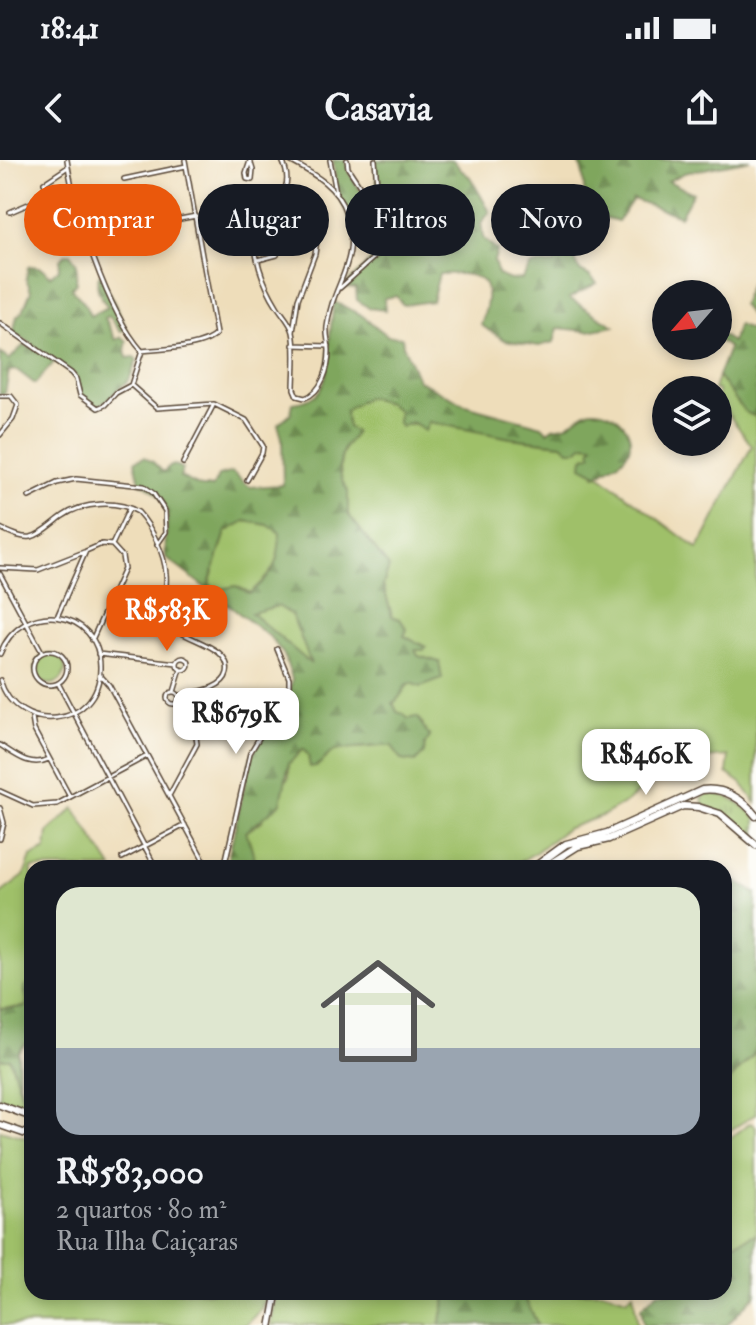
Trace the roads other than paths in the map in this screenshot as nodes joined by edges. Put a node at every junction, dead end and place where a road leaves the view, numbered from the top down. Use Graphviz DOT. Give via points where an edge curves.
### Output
graph roads {
  1 [pos="67,160"];
  2 [pos="185,160"];
  3 [pos="282,160"];
  4 [pos="330,160"];
  5 [pos="347,160"];
  6 [pos="375,160"];
  7 [pos="290,161"];
  8 [pos="186,166"];
  9 [pos="68,167"];
  10 [pos="287,171"];
  11 [pos="124,179"];
  12 [pos="335,182"];
  13 [pos="286,184"];
  14 [pos="327,184"];
  15 [pos="360,184"];
  16 [pos="377,184"];
  17 [pos="329,186"];
  18 [pos="336,193"];
  19 [pos="10,212"];
  20 [pos="196,216"];
  21 [pos="182,219"];
  22 [pos="258,256"];
  23 [pos="273,256"];
  24 [pos="314,256"];
  25 [pos="374,256"];
  26 [pos="258,260"];
  27 [pos="346,271"];
  28 [pos="353,276"];
  29 [pos="337,291"];
  30 [pos="0,323"];
  31 [pos="293,332"];
  32 [pos="293,345"];
  33 [pos="329,346"];
  34 [pos="142,351"];
  35 [pos="131,385"];
  36 [pos="0,396"];
  37 [pos="214,404"];
  38 [pos="0,435"];
  39 [pos="183,463"];
  40 [pos="247,480"];
  41 [pos="29,497"];
  42 [pos="130,507"];
  43 [pos="0,528"];
  44 [pos="112,545"];
  45 [pos="157,545"];
  46 [pos="86,551"];
  47 [pos="74,556"];
  48 [pos="80,562"];
  49 [pos="0,568"];
  50 [pos="0,574"];
  51 [pos="57,617"];
  52 [pos="26,622"];
  53 [pos="92,640"];
  54 [pos="277,649"];
  55 [pos="42,653"];
  56 [pos="0,654"];
  57 [pos="98,654"];
  58 [pos="177,663"];
  59 [pos="181,669"];
  60 [pos="100,675"];
  61 [pos="0,680"];
  62 [pos="58,683"];
  63 [pos="174,692"];
  64 [pos="179,696"];
  65 [pos="176,703"];
  66 [pos="74,713"];
  67 [pos="33,717"];
  68 [pos="0,745"];
  69 [pos="147,756"];
  70 [pos="49,759"];
  71 [pos="108,776"];
  72 [pos="715,789"];
  73 [pos="1,790"];
  74 [pos="169,795"];
  75 [pos="70,797"];
  76 [pos="0,808"];
  77 [pos="705,809"];
  78 [pos="756,816"];
  79 [pos="185,825"];
  80 [pos="756,837"];
  81 [pos="745,838"];
  82 [pos="0,839"];
  83 [pos="756,845"];
  84 [pos="144,846"];
  85 [pos="122,858"];
  86 [pos="152,860"];
  87 [pos="204,860"];
  88 [pos="226,860"];
  89 [pos="545,860"];
  90 [pos="556,860"];
  91 [pos="0,1105"];
  92 [pos="24,1116"];
  93 [pos="0,1125"];
  94 [pos="24,1133"];
  95 [pos="276,1300"];
  96 [pos="271,1325"];
  1 -- 9 [label="street"];
  2 -- 8 [label="street"];
  3 -- 10 [label="street"];
  4 -- 12 [label="street"];
  5 -- 15 [label="street"];
  6 -- 16 [label="street"];
  7 -- 10 [label="street"];
  7 -- 14 [label="street"];
  8 -- 11 [label="street"];
  8 -- 20 [label="street"];
  9 -- 19 [label="street" via="44,183 47,196"];
  9 -- 34 [label="street" via="83,228 109,295"];
  10 -- 13 [label="street"];
  12 -- 17 [label="street"];
  12 -- 18 [label="street"];
  17 -- 18 [label="street"];
  18 -- 27 [label="street" via="352,235"];
  20 -- 21 [label="street"];
  20 -- 34 [label="street" via="216,334 211,340"];
  22 -- 26 [label="street"];
  23 -- 26 [label="street"];
  24 -- 31 [label="street" via="298,299"];
  25 -- 28 [label="street"];
  26 -- 31 [label="street" via="270,294"];
  27 -- 28 [label="street"];
  27 -- 29 [label="street"];
  28 -- 29 [label="street"];
  29 -- 33 [label="street" via="326,328"];
  30 -- 35 [label="street" via="71,373 80,395 98,408"];
  31 -- 32 [label="street"];
  32 -- 33 [label="street"];
  32 -- 33 [label="street" via="295,392 305,398 315,393 328,368"];
  34 -- 35 [label="street"];
  35 -- 37 [label="street" via="157,408"];
  36 -- 38 [label="street" via="11,396 18,405"];
  37 -- 39 [label="street"];
  37 -- 40 [label="street" via="246,420 260,439 262,453"];
  41 -- 45 [label="street" via="76,479 144,486 165,511 166,532"];
  42 -- 43 [label="street" via="75,509 31,537"];
  42 -- 44 [label="street"];
  42 -- 45 [label="street" via="142,516"];
  44 -- 46 [label="street"];
  44 -- 53 [label="street" via="122,556 124,569"];
  45 -- 64 [label="street" via="166,571 168,621 226,660 218,685"];
  46 -- 47 [label="street"];
  46 -- 48 [label="street"];
  47 -- 48 [label="street"];
  47 -- 49 [label="street" via="38,570"];
  48 -- 51 [label="street"];
  50 -- 52 [label="street"];
  51 -- 52 [label="street"];
  51 -- 53 [label="street" via="76,624"];
  52 -- 55 [label="street"];
  52 -- 56 [label="street" via="9,636"];
  53 -- 57 [label="street"];
  54 -- 88 [label="street" via="289,688 250,753"];
  55 -- 62 [label="street" via="53,652 66,662"];
  55 -- 62 [label="street" via="35,661 35,677 43,684"];
  57 -- 58 [label="street"];
  57 -- 60 [label="street"];
  58 -- 59 [label="street"];
  58 -- 59 [label="street" via="182,657 189,661 189,667"];
  59 -- 63 [label="street"];
  60 -- 66 [label="street" via="89,701"];
  60 -- 69 [label="street"];
  61 -- 67 [label="street" via="8,698"];
  62 -- 66 [label="street"];
  63 -- 64 [label="street"];
  63 -- 65 [label="street" via="167,698"];
  64 -- 65 [label="street"];
  65 -- 74 [label="street" via="195,729 197,744"];
  66 -- 67 [label="street"];
  66 -- 71 [label="street"];
  67 -- 70 [label="street"];
  68 -- 70 [label="street" via="30,762"];
  69 -- 71 [label="street"];
  69 -- 74 [label="street"];
  70 -- 75 [label="street"];
  71 -- 75 [label="street"];
  71 -- 84 [label="street"];
  72 -- 77 [label="main road" via="701,796"];
  72 -- 78 [label="main road" via="737,798"];
  72 -- 89 [label="main road" via="688,794 607,833 575,840"];
  73 -- 75 [label="street" via="33,806"];
  74 -- 79 [label="street"];
  76 -- 82 [label="street"];
  77 -- 81 [label="main road" via="720,814"];
  77 -- 90 [label="main road" via="676,808 609,839 578,846"];
  79 -- 84 [label="street"];
  79 -- 87 [label="street"];
  80 -- 81 [label="main road"];
  81 -- 83 [label="main road"];
  84 -- 85 [label="street"];
  84 -- 86 [label="street"];
  91 -- 92 [label="main road"];
  93 -- 94 [label="main road"];
  95 -- 96 [label="street"];
}
